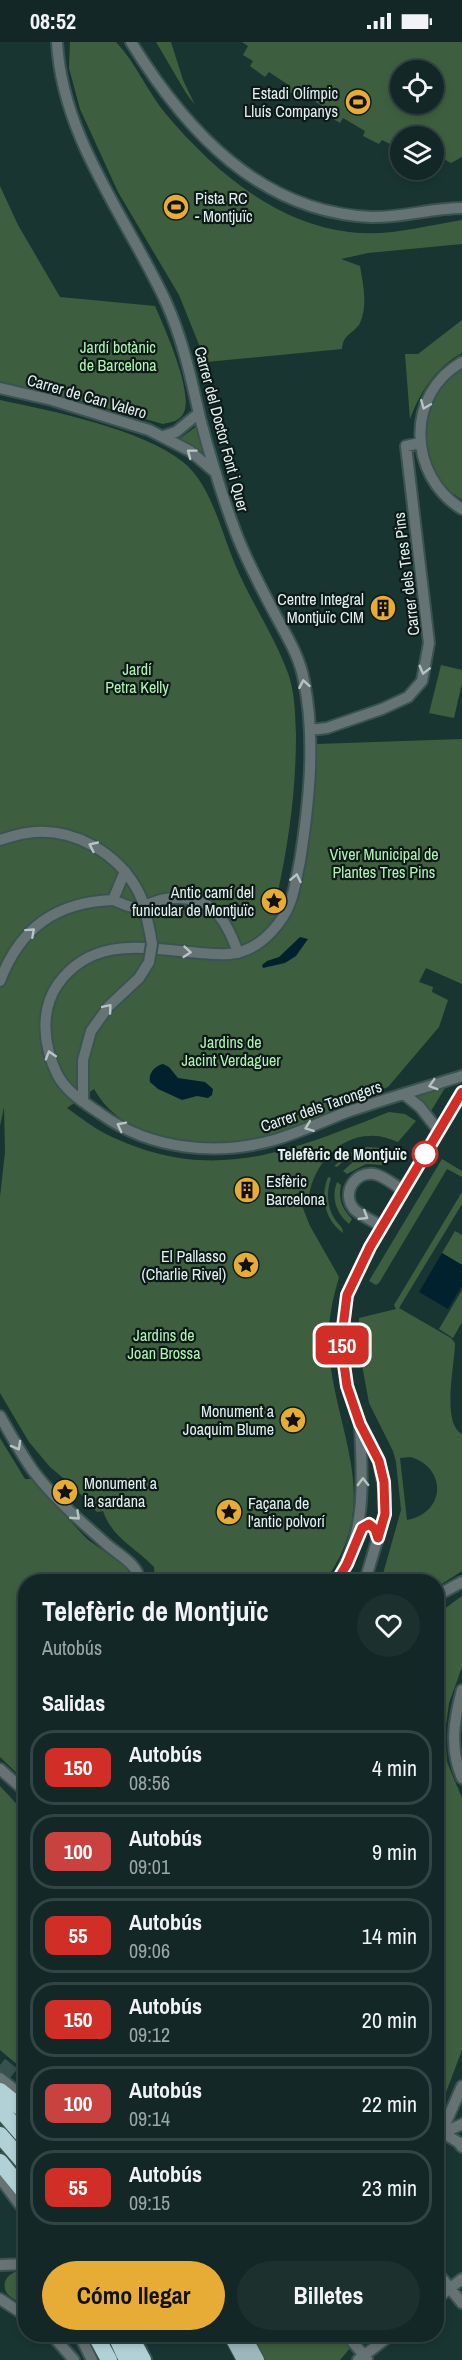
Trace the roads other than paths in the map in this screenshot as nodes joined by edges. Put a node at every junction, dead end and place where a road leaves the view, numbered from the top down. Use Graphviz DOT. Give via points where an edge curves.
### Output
graph roads {
  1 [pos="131,42"];
  2 [pos="59,45"];
  3 [pos="462,199"];
  4 [pos="462,208"];
  5 [pos="443,210"];
  6 [pos="462,362"];
  7 [pos="0,388"];
  8 [pos="199,413"];
  9 [pos="164,436"];
  10 [pos="420,443"];
  11 [pos="217,474"];
  12 [pos="462,509"];
  13 [pos="310,730"];
  14 [pos="0,840"];
  15 [pos="125,871"];
  16 [pos="113,900"];
  17 [pos="144,904"];
  18 [pos="238,953"];
  19 [pos="0,981"];
  20 [pos="462,1076"];
  21 [pos="462,1092"];
  22 [pos="404,1094"];
  23 [pos="83,1102"];
  24 [pos="438,1130"];
  25 [pos="403,1190"];
  26 [pos="382,1226"];
  27 [pos="0,1416"];
  28 [pos="360,1424"];
  29 [pos="378,1538"];
  30 [pos="356,1539"];
  31 [pos="139,1574"];
  32 [pos="341,1574"];
  33 [pos="367,1574"];
  34 [pos="462,1582"];
  35 [pos="444,1592"];
  36 [pos="462,1690"];
  37 [pos="0,1769"];
  38 [pos="462,1778"];
  39 [pos="18,1785"];
  40 [pos="0,2078"];
  41 [pos="462,2086"];
  42 [pos="0,2091"];
  43 [pos="18,2093"];
  44 [pos="18,2106"];
  45 [pos="0,2109"];
  46 [pos="462,2124"];
  47 [pos="18,2130"];
  48 [pos="444,2131"];
  49 [pos="444,2133"];
  50 [pos="444,2134"];
  51 [pos="0,2135"];
  52 [pos="462,2147"];
  53 [pos="18,2156"];
  54 [pos="0,2162"];
  55 [pos="0,2178"];
  56 [pos="18,2184"];
  57 [pos="18,2202"];
  58 [pos="12,2264"];
  59 [pos="18,2264"];
  60 [pos="0,2265"];
  61 [pos="0,2272"];
  62 [pos="462,2279"];
  63 [pos="444,2281"];
  64 [pos="450,2288"];
  65 [pos="444,2293"];
  66 [pos="0,2299"];
  67 [pos="462,2303"];
  68 [pos="18,2311"];
  69 [pos="58,2342"];
  70 [pos="83,2342"];
  71 [pos="104,2342"];
  72 [pos="117,2342"];
  73 [pos="133,2342"];
  74 [pos="241,2342"];
  75 [pos="244,2342"];
  76 [pos="351,2342"];
  77 [pos="383,2342"];
  78 [pos="120,2357"];
  79 [pos="363,2359"];
  80 [pos="74,2360"];
  81 [pos="92,2360"];
  82 [pos="143,2360"];
  83 [pos="244,2360"];
  84 [pos="257,2360"];
  1 -- 5 [label="street" via="164,92 203,138 268,187 303,205 343,215 395,217"];
  2 -- 8 [label="street, Carrer del Doctor Font i Quer" via="60,74 81,138 165,299 183,345"];
  3 -- 5 [label="street"];
  4 -- 5 [label="street"];
  6 -- 10 [label="street, one-way" via="434,386 420,422"];
  7 -- 9 [label="street, Carrer de Can Valero" via="52,400"];
  8 -- 9 [label="street, Carrer de Can Valero" via="176,432"];
  8 -- 11 [label="street, Carrer del Doctor Font i Quer"];
  11 -- 9 [label="street, Carrer de Can Valero, one-way"];
  10 -- 12 [label="street" via="428,474 438,490"];
  10 -- 13 [label="street, Carrer dels Tres Pins, one-way" via="406,446 429,643 422,681 408,698 327,728"];
  13 -- 11 [label="street, Carrer del Doctor Font i Quer, one-way" via="304,680 295,651 243,550"];
  18 -- 13 [label="street, Carrer del Doctor Font i Quer, one-way" via="257,944 272,930 290,903 304,837"];
  15 -- 14 [label="street, one-way" via="102,850 59,834 28,832"];
  15 -- 16 [label="street"];
  15 -- 17 [label="street"];
  16 -- 17 [label="street" via="137,908"];
  19 -- 16 [label="street, one-way" via="7,961 24,937 49,916 91,900"];
  17 -- 18 [label="street" via="177,898 206,902 221,916"];
  23 -- 17 [label="street, one-way, bridge" via="83,1060 91,1031 149,962 152,944"];
  23 -- 18 [label="street, Carrer del Doctor Font i Quer, one-way" via="60,1081 46,1040 47,1004 70,971 94,954 113,948"];
  20 -- 22 [label="street, Carrer dels Tarongers, one-way"];
  21 -- 24 [label="street"];
  22 -- 23 [label="street, Carrer dels Tarongers, one-way" via="271,1141 209,1148 148,1138 109,1120"];
  22 -- 24 [label="street"];
  24 -- 25 [label="street"];
  25 -- 26 [label="street"];
  25 -- 26 [label="street, one-way" via="372,1174 353,1182 349,1195 353,1208"];
  26 -- 28 [label="street" via="347,1295 343,1324 341,1343 347,1386"];
  27 -- 31 [label="street, one-way" via="36,1474"];
  28 -- 29 [label="street" via="379,1461 384,1482 385,1514"];
  30 -- 28 [label="street, one-way" via="363,1500"];
  29 -- 30 [label="street" via="369,1524"];
  29 -- 33 [label="street"];
  30 -- 32 [label="street"];
  34 -- 35 [label="street"];
  36 -- 38 [label="street" via="453,1750"];
  37 -- 39 [label="street"];
  40 -- 43 [label="street"];
  41 -- 48 [label="street"];
  42 -- 44 [label="highway"];
  45 -- 47 [label="highway"];
  46 -- 49 [label="street"];
  50 -- 52 [label="street"];
  51 -- 53 [label="highway"];
  54 -- 56 [label="highway"];
  55 -- 57 [label="street"];
  58 -- 59 [label="street"];
  58 -- 60 [label="street"];
  58 -- 61 [label="street"];
  62 -- 64 [label="street"];
  63 -- 64 [label="street"];
  64 -- 65 [label="street"];
  64 -- 67 [label="street"];
  66 -- 68 [label="street"];
  69 -- 80 [label="street"];
  70 -- 81 [label="street"];
  71 -- 78 [label="highway"];
  72 -- 78 [label="highway"];
  73 -- 82 [label="highway"];
  74 -- 83 [label="main road"];
  75 -- 84 [label="main road"];
  76 -- 79 [label="street"];
  77 -- 79 [label="street"];
}
